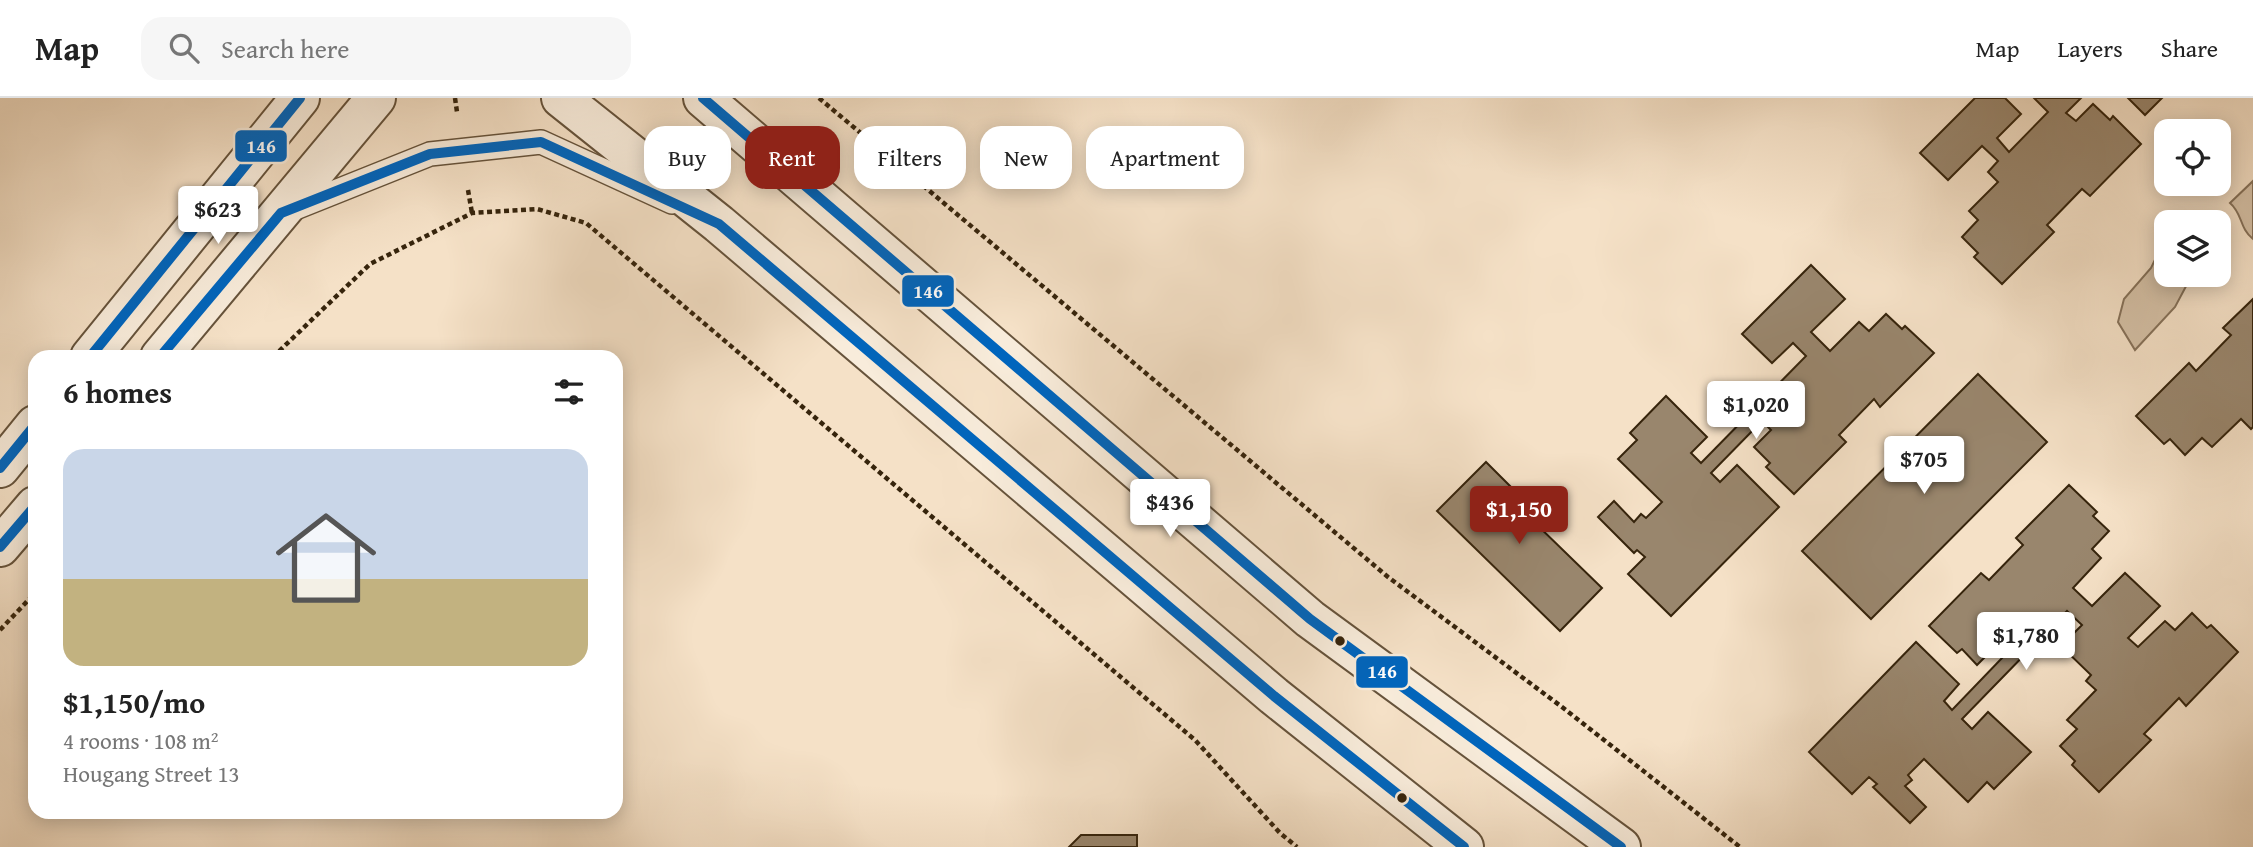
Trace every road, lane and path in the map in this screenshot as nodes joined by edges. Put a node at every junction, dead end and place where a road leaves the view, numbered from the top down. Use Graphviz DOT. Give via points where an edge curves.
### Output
graph roads {
  1 [pos="300,98"];
  2 [pos="376,98"];
  3 [pos="561,98"];
  4 [pos="703,98"];
  5 [pos="819,98"];
  6 [pos="281,213"];
  7 [pos="719,224"];
  8 [pos="96,350"];
  9 [pos="166,350"];
  10 [pos="280,350"];
  11 [pos="28,434"];
  12 [pos="0,468"];
  13 [pos="28,514"];
  14 [pos="0,548"];
  15 [pos="28,600"];
  16 [pos="0,630"];
  17 [pos="1297,847"];
  18 [pos="1464,847"];
  19 [pos="1621,847"];
  20 [pos="1740,847"];
  1 -- 8 [label="street"];
  2 -- 6 [label="street"];
  3 -- 7 [label="street"];
  4 -- 19 [label="street" via="1310,619"];
  5 -- 20 [label="path" via="1388,577"];
  6 -- 7 [label="lane" via="430,154 541,142"];
  6 -- 9 [label="street"];
  7 -- 18 [label="street" via="1274,696"];
  10 -- 17 [label="path" via="370,264 472,213 537,209 586,223 1195,740"];
  11 -- 12 [label="street"];
  13 -- 14 [label="street"];
  15 -- 16 [label="path"];
}
